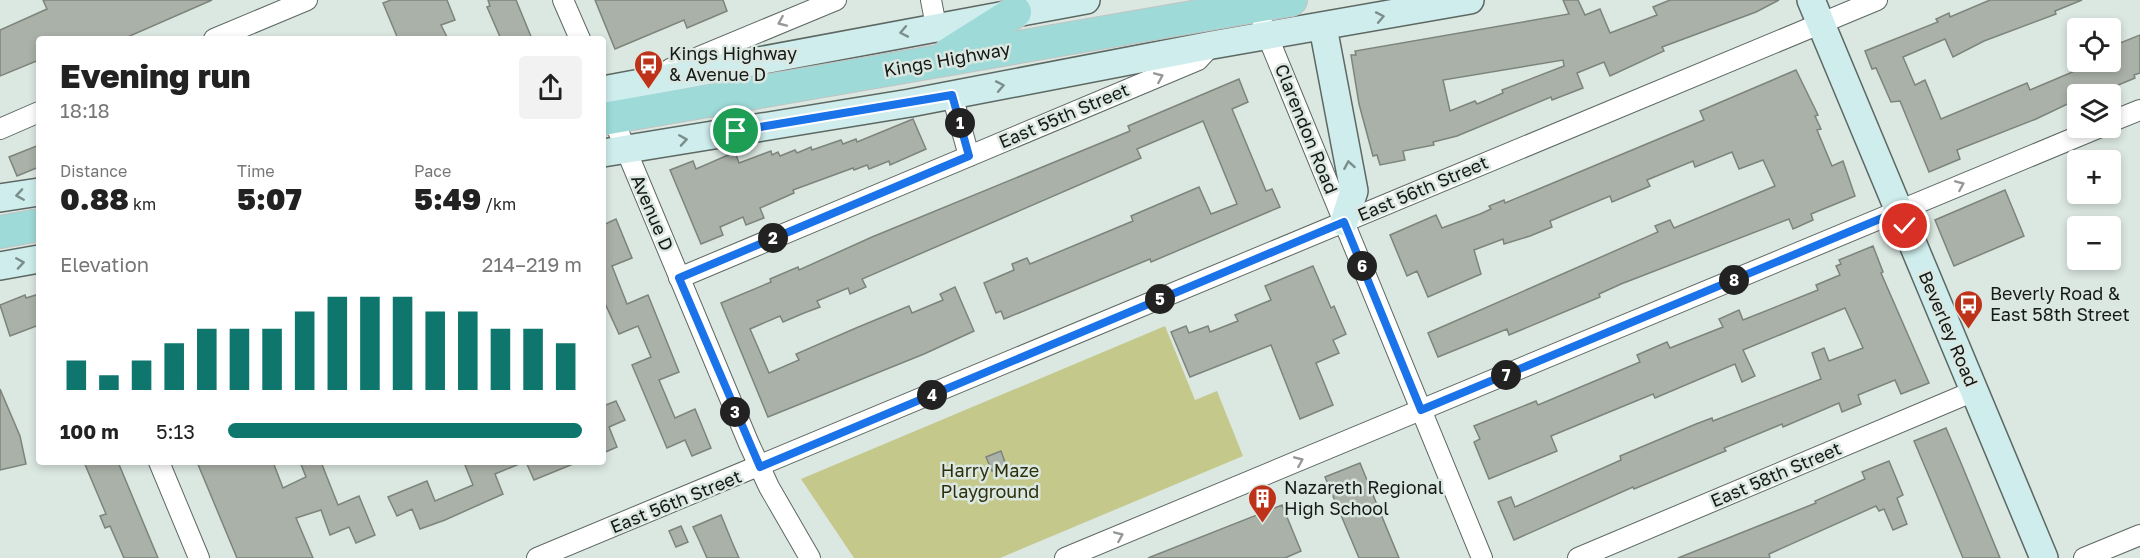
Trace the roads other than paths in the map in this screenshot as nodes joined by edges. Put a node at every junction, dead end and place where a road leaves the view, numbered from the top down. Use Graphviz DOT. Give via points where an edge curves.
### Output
graph roads {
  1 [pos="307,0"];
  2 [pos="563,0"];
  3 [pos="836,0"];
  4 [pos="931,0"];
  5 [pos="1086,0"];
  6 [pos="1291,0"];
  7 [pos="1470,0"];
  8 [pos="1877,0"];
  9 [pos="1254,3"];
  10 [pos="1015,12"];
  11 [pos="1816,12"];
  12 [pos="936,26"];
  13 [pos="1323,27"];
  14 [pos="1267,35"];
  15 [pos="221,36"];
  16 [pos="579,36"];
  17 [pos="1212,45"];
  18 [pos="936,62"];
  19 [pos="633,85"];
  20 [pos="952,95"];
  21 [pos="606,105"];
  22 [pos="606,106"];
  23 [pos="2140,110"];
  24 [pos="606,111"];
  25 [pos="36,113"];
  26 [pos="2121,118"];
  27 [pos="0,129"];
  28 [pos="2074,138"];
  29 [pos="614,152"];
  30 [pos="969,156"];
  31 [pos="36,192"];
  32 [pos="0,198"];
  33 [pos="1899,211"];
  34 [pos="1344,222"];
  35 [pos="36,226"];
  36 [pos="0,232"];
  37 [pos="36,260"];
  38 [pos="0,266"];
  39 [pos="679,278"];
  40 [pos="1974,391"];
  41 [pos="1421,410"];
  42 [pos="160,465"];
  43 [pos="760,467"];
  44 [pos="2140,535"];
  45 [pos="199,558"];
  46 [pos="537,558"];
  47 [pos="810,558"];
  48 [pos="1065,558"];
  49 [pos="1482,558"];
  50 [pos="1578,558"];
  51 [pos="2044,558"];
  52 [pos="2084,558"];
  1 -- 15 [label="street"];
  2 -- 16 [label="street"];
  3 -- 19 [label="street, one-way"];
  4 -- 12 [label="street, Kings Highway"];
  5 -- 10 [label="street, Kings Highway"];
  6 -- 9 [label="main road, Kings Highway"];
  13 -- 7 [label="street, Kings Highway, one-way"];
  8 -- 11 [label="street, East 56th Street"];
  9 -- 14 [label="street, Clarendon Road"];
  9 -- 18 [label="main road, Kings Highway"];
  10 -- 12 [label="street, Kings Highway"];
  10 -- 18 [label="main road"];
  11 -- 33 [label="street, Beverley Road"];
  11 -- 34 [label="street, East 56th Street"];
  12 -- 19 [label="street, Kings Highway, one-way"];
  13 -- 14 [label="street, Kings Highway"];
  34 -- 13 [label="street, one-way" via="1354,191"];
  14 -- 17 [label="street, Kings Highway"];
  14 -- 34 [label="street, Clarendon Road"];
  20 -- 17 [label="street, Kings Highway, one-way"];
  30 -- 17 [label="street, East 55th Street, one-way" via="1198,60"];
  18 -- 22 [label="main road, Kings Highway"];
  19 -- 21 [label="street, Kings Highway"];
  29 -- 20 [label="street, Kings Highway, one-way"];
  20 -- 30 [label="street, Kings Highway"];
  23 -- 26 [label="street"];
  24 -- 29 [label="street, Avenue D"];
  25 -- 27 [label="street"];
  33 -- 28 [label="street, one-way"];
  29 -- 39 [label="street, Avenue D"];
  30 -- 39 [label="street, East 55th Street"];
  31 -- 32 [label="street, one-way"];
  33 -- 40 [label="street, Beverley Road"];
  33 -- 41 [label="street"];
  34 -- 41 [label="street, Clarendon Road"];
  34 -- 43 [label="street, East 56th Street"];
  35 -- 36 [label="main road"];
  38 -- 37 [label="street, one-way"];
  39 -- 43 [label="street, Avenue D"];
  40 -- 50 [label="street, East 58th Street"];
  40 -- 51 [label="street, Beverley Road"];
  48 -- 41 [label="street, one-way"];
  41 -- 49 [label="street, Clarendon Road"];
  42 -- 45 [label="street"];
  43 -- 46 [label="street, East 56th Street"];
  43 -- 47 [label="street, Avenue D"];
  44 -- 52 [label="street"];
}
